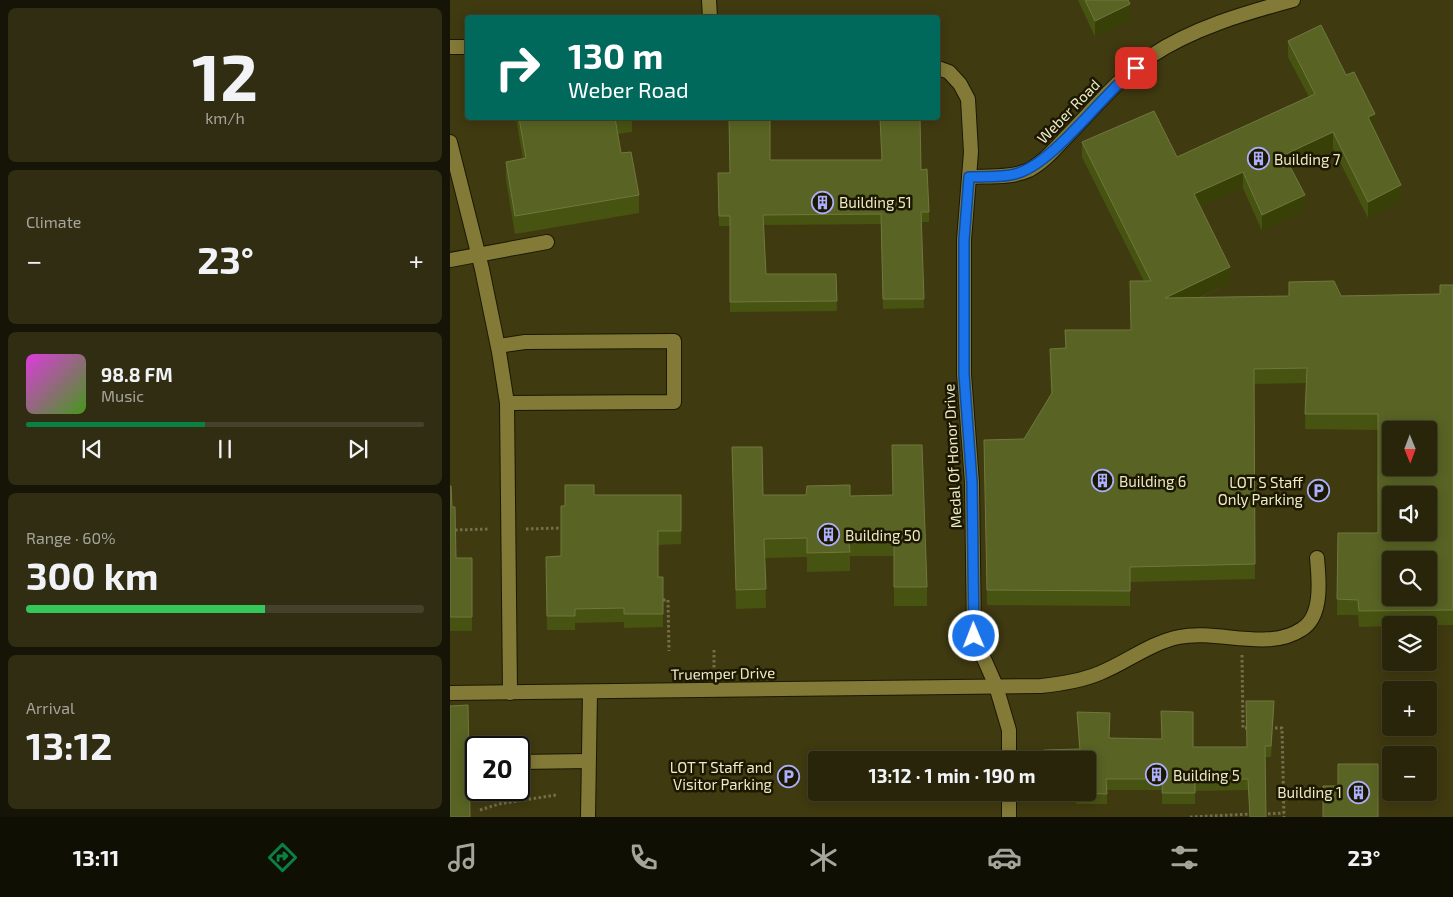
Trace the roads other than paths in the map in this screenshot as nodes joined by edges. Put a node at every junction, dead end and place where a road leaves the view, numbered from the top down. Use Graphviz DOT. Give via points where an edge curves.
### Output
graph roads {
  1 [pos="709,0"];
  2 [pos="1293,0"];
  3 [pos="710,15"];
  4 [pos="450,47"];
  5 [pos="465,47"];
  6 [pos="940,69"];
  7 [pos="450,142"];
  8 [pos="969,177"];
  9 [pos="547,242"];
  10 [pos="479,256"];
  11 [pos="450,260"];
  12 [pos="498,346"];
  13 [pos="507,403"];
  14 [pos="1317,558"];
  15 [pos="996,686"];
  16 [pos="590,692"];
  17 [pos="450,693"];
  18 [pos="510,693"];
  19 [pos="1009,751"];
  20 [pos="530,762"];
  21 [pos="588,762"];
  22 [pos="1009,801"];
  23 [pos="588,817"];
  24 [pos="1010,817"];
  1 -- 3 [label="lane"];
  2 -- 8 [label="lane, Weber Road" via="1256,10 1189,36 1152,55 1121,80 1047,157 1029,170 1014,175"];
  4 -- 5 [label="lane"];
  6 -- 8 [label="lane, Medal Of Honor Drive" via="949,72 968,99"];
  7 -- 10 [label="lane"];
  8 -- 15 [label="lane, Medal Of Honor Drive" via="964,240 964,374 972,483 974,636"];
  9 -- 10 [label="lane"];
  10 -- 11 [label="lane"];
  10 -- 12 [label="lane"];
  12 -- 13 [label="lane"];
  12 -- 13 [label="lane" via="526,342 674,341 674,402"];
  13 -- 18 [label="lane"];
  14 -- 15 [label="lane, Truemper Drive" via="1318,594 1313,616 1304,628 1290,635 1274,640 1180,637 1149,647 1099,674 1072,682"];
  15 -- 16 [label="lane, Truemper Drive"];
  15 -- 19 [label="lane, Medal Of Honor Drive" via="1009,730"];
  16 -- 18 [label="lane, Truemper Drive"];
  16 -- 21 [label="lane"];
  17 -- 18 [label="lane, Truemper Drive"];
  20 -- 21 [label="lane"];
  21 -- 23 [label="lane"];
  22 -- 24 [label="lane"];
}
